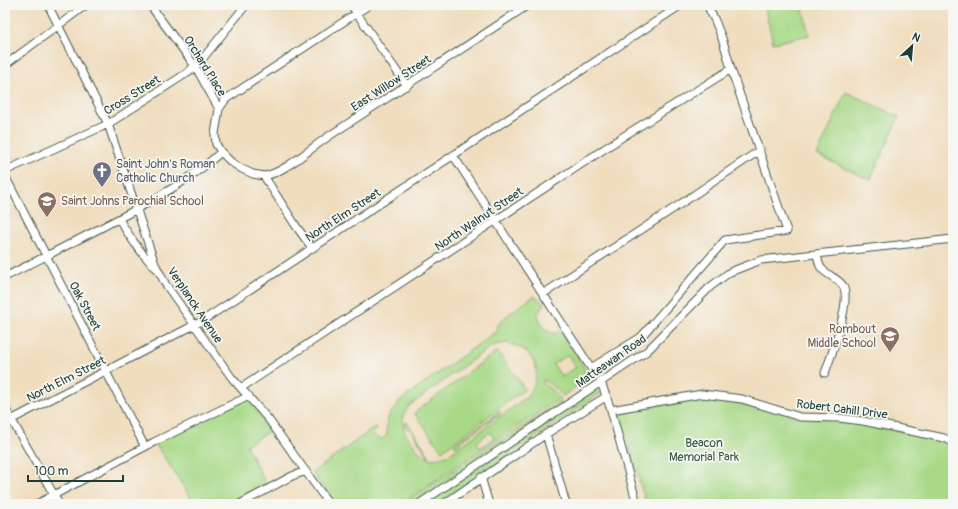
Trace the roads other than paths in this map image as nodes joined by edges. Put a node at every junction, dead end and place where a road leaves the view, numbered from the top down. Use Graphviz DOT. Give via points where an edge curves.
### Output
graph roads {
  1 [pos="48,5"];
  2 [pos="86,5"];
  3 [pos="150,5"];
  4 [pos="246,5"];
  5 [pos="351,5"];
  6 [pos="369,5"];
  7 [pos="528,5"];
  8 [pos="681,5"];
  9 [pos="707,5"];
  10 [pos="356,13"];
  11 [pos="58,25"];
  12 [pos="5,65"];
  13 [pos="195,66"];
  14 [pos="731,70"];
  15 [pos="407,86"];
  16 [pos="219,109"];
  17 [pos="108,124"];
  18 [pos="760,150"];
  19 [pos="220,152"];
  20 [pos="453,155"];
  21 [pos="5,171"];
  22 [pos="5,176"];
  23 [pos="264,176"];
  24 [pos="137,208"];
  25 [pos="119,219"];
  26 [pos="495,221"];
  27 [pos="953,239"];
  28 [pos="312,248"];
  29 [pos="817,254"];
  30 [pos="46,256"];
  31 [pos="158,269"];
  32 [pos="5,277"];
  33 [pos="543,294"];
  34 [pos="194,325"];
  35 [pos="106,371"];
  36 [pos="825,373"];
  37 [pos="601,382"];
  38 [pos="242,388"];
  39 [pos="248,396"];
  40 [pos="607,396"];
  41 [pos="5,408"];
  42 [pos="611,410"];
  43 [pos="8,421"];
  44 [pos="546,434"];
  45 [pos="953,442"];
  46 [pos="145,447"];
  47 [pos="306,471"];
  48 [pos="481,477"];
  49 [pos="54,494"];
  50 [pos="37,504"];
  51 [pos="59,504"];
  52 [pos="240,504"];
  53 [pos="329,504"];
  54 [pos="419,504"];
  55 [pos="444,504"];
  56 [pos="489,504"];
  57 [pos="566,504"];
  58 [pos="636,504"];
  1 -- 11 [label="street, Verplanck Avenue"];
  2 -- 11 [label="street"];
  3 -- 13 [label="street, Orchard Place"];
  4 -- 13 [label="street, Cross Street"];
  5 -- 10 [label="street"];
  6 -- 10 [label="street"];
  7 -- 15 [label="street, East Willow Street"];
  8 -- 20 [label="street, North Elm Street"];
  9 -- 14 [label="street" via="725,44"];
  10 -- 15 [label="street"];
  10 -- 16 [label="street" via="226,99"];
  11 -- 12 [label="street"];
  11 -- 17 [label="street, Verplanck Avenue"];
  13 -- 16 [label="street, Orchard Place"];
  13 -- 17 [label="street, Cross Street"];
  14 -- 18 [label="street"];
  14 -- 26 [label="street, North Walnut Street" via="627,134"];
  15 -- 23 [label="street, East Willow Street" via="282,169"];
  16 -- 19 [label="street, Orchard Place" via="215,134"];
  17 -- 21 [label="street, Cross Street"];
  17 -- 24 [label="street, Verplanck Avenue"];
  18 -- 33 [label="street"];
  18 -- 33 [label="street" via="787,231 725,240 641,337 591,368"];
  19 -- 23 [label="street" via="242,170"];
  19 -- 24 [label="street" via="192,175"];
  20 -- 26 [label="street"];
  20 -- 28 [label="street, North Elm Street"];
  22 -- 30 [label="street, Oak Street"];
  23 -- 28 [label="street"];
  24 -- 25 [label="street"];
  24 -- 31 [label="street, Verplanck Avenue"];
  25 -- 30 [label="street"];
  25 -- 31 [label="street" via="128,235"];
  26 -- 33 [label="street"];
  26 -- 38 [label="street, North Walnut Street"];
  27 -- 29 [label="street, Matteawan Road"];
  28 -- 34 [label="street, North Elm Street"];
  29 -- 36 [label="street" via="820,266 840,281 846,296 837,338"];
  29 -- 37 [label="street, Matteawan Road" via="761,260 730,272 710,287 647,351"];
  30 -- 32 [label="street"];
  30 -- 35 [label="street, Oak Street"];
  31 -- 34 [label="street, Verplanck Avenue"];
  34 -- 35 [label="street, North Elm Street"];
  34 -- 38 [label="street, Verplanck Avenue"];
  35 -- 43 [label="street, North Elm Street"];
  35 -- 46 [label="street, Oak Street"];
  37 -- 40 [label="street"];
  37 -- 54 [label="street, Matteawan Road"];
  38 -- 39 [label="street, Verplanck Avenue"];
  39 -- 46 [label="street"];
  39 -- 47 [label="street, Verplanck Avenue"];
  40 -- 42 [label="street"];
  40 -- 44 [label="street"];
  41 -- 43 [label="street"];
  42 -- 45 [label="street, Robert Cahill Drive" via="702,394 742,399 800,416 863,421"];
  42 -- 58 [label="street"];
  43 -- 49 [label="street"];
  44 -- 48 [label="street"];
  44 -- 57 [label="street"];
  46 -- 49 [label="street"];
  47 -- 52 [label="street"];
  47 -- 53 [label="street, Verplanck Avenue"];
  48 -- 55 [label="street"];
  48 -- 56 [label="street"];
  49 -- 50 [label="street"];
  49 -- 51 [label="street"];
}
